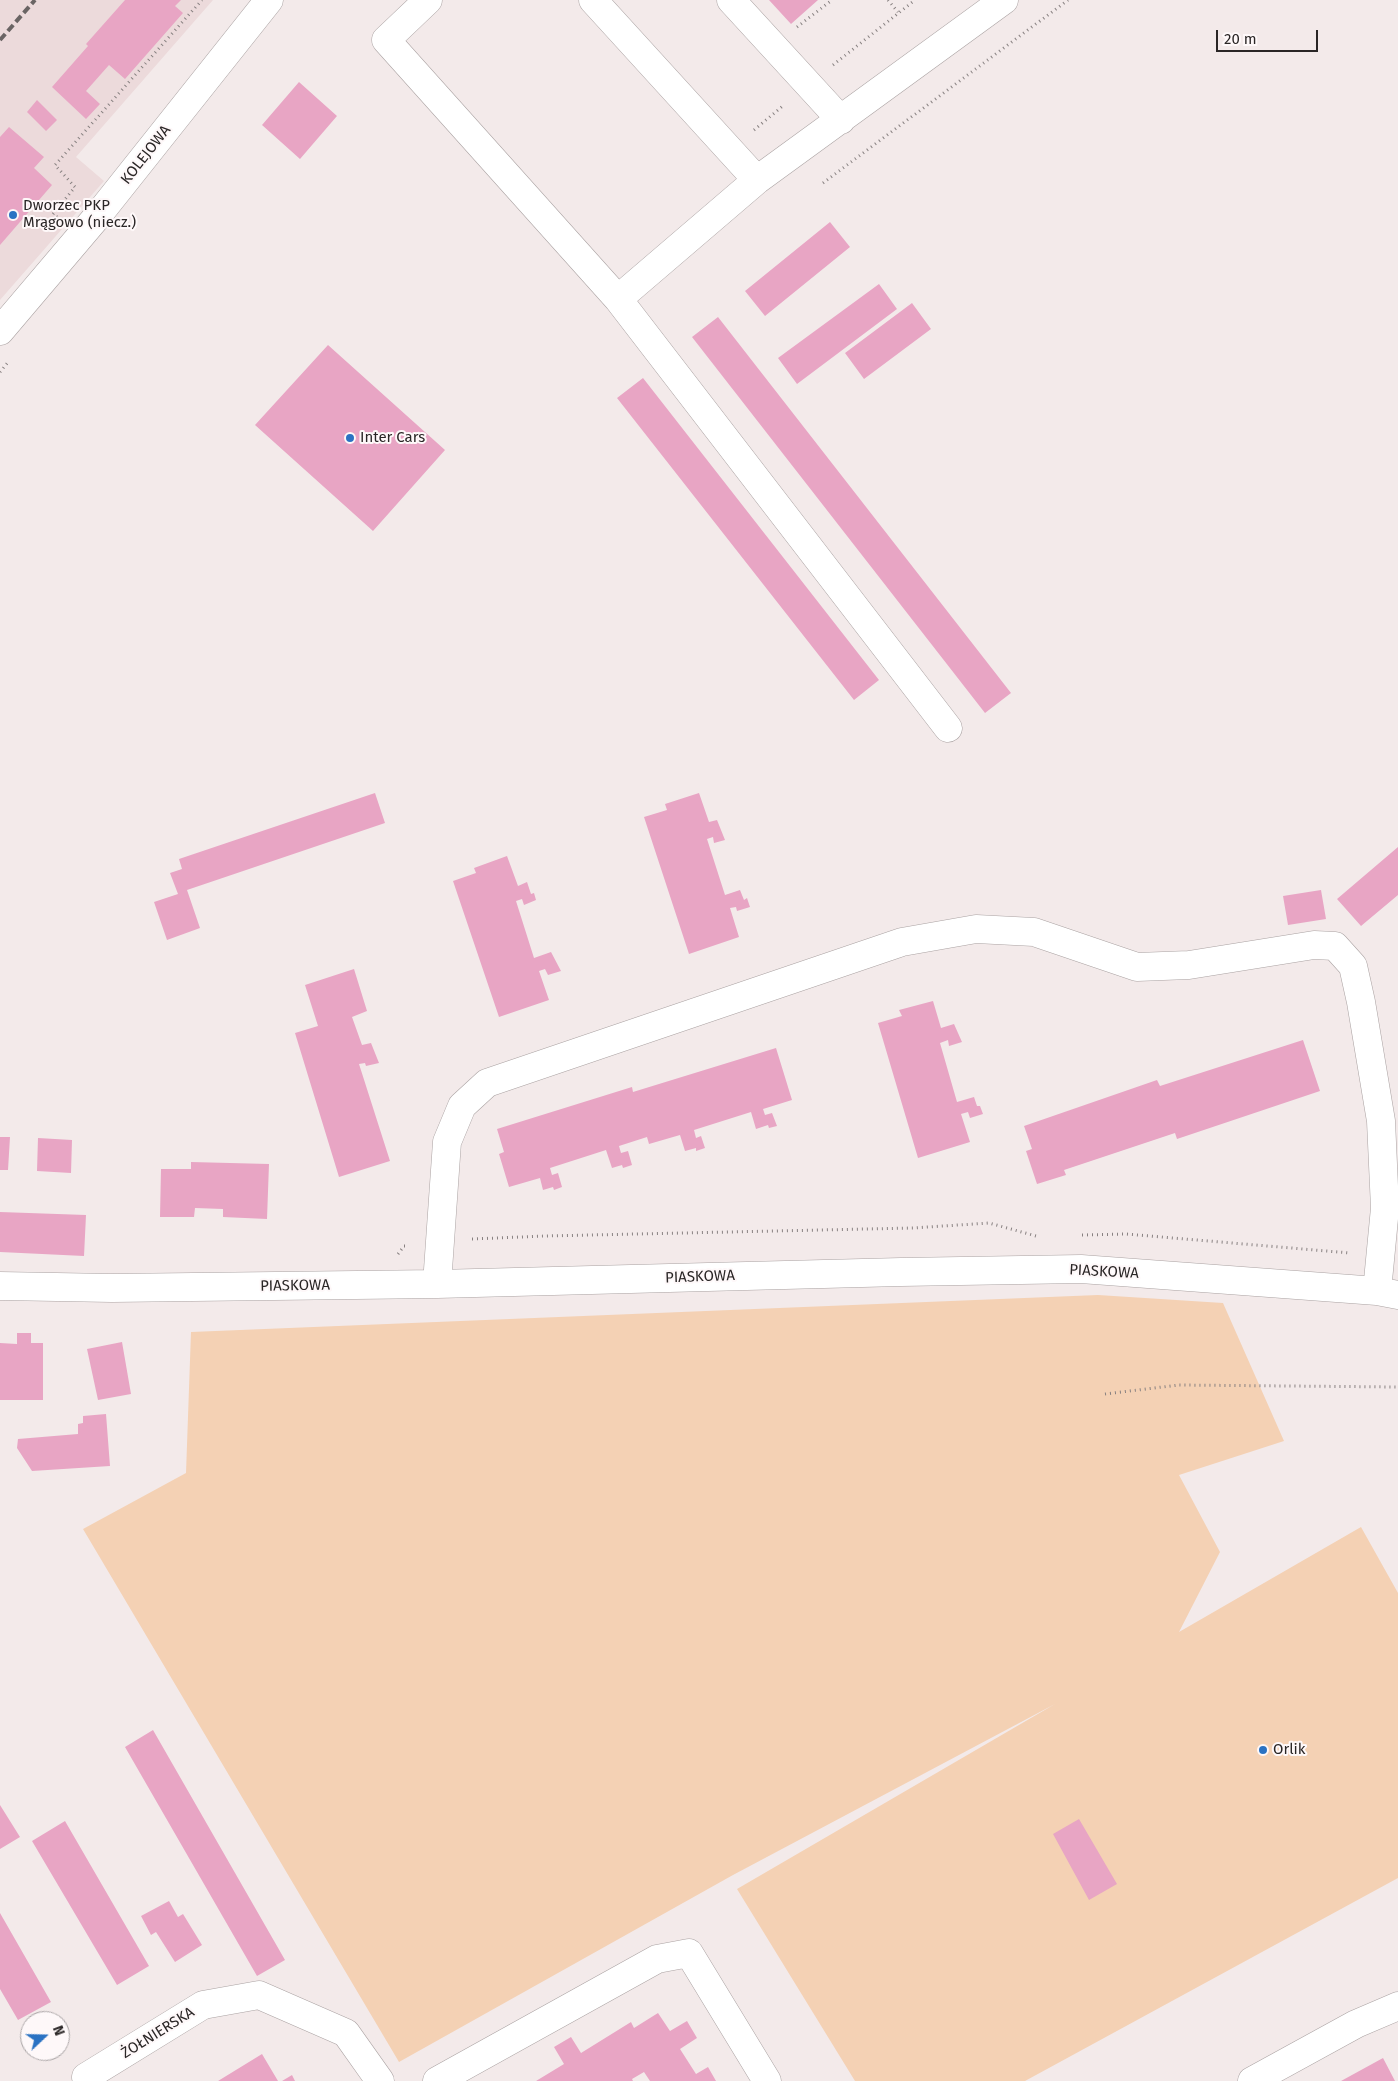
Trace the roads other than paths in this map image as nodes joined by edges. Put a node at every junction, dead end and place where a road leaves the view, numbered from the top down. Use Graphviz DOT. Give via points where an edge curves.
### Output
graph roads {
  1 [pos="269,0"];
  2 [pos="428,0"];
  3 [pos="593,0"];
  4 [pos="731,0"];
  5 [pos="1004,0"];
  6 [pos="841,120"];
  7 [pos="758,180"];
  8 [pos="618,299"];
  9 [pos="0,331"];
  10 [pos="948,728"];
  11 [pos="436,1284"];
  12 [pos="0,1286"];
  13 [pos="1388,1293"];
  14 [pos="1398,2006"];
  15 [pos="86,2076"];
  16 [pos="380,2081"];
  17 [pos="437,2081"];
  18 [pos="767,2081"];
  19 [pos="1252,2081"];
  1 -- 9 [label="street, KOLEJOWA" via="95,219"];
  2 -- 8 [label="street" via="386,40"];
  3 -- 7 [label="street"];
  4 -- 6 [label="street"];
  5 -- 6 [label="street"];
  6 -- 7 [label="street"];
  7 -- 8 [label="street"];
  8 -- 10 [label="street"];
  11 -- 12 [label="street, PIASKOWA" via="120,1288"];
  11 -- 13 [label="street, PIASKOWA" via="1081,1269"];
  11 -- 13 [label="street" via="448,1142 462,1106 487,1083 902,942 976,929 1034,932 1137,967 1189,965 1314,946 1335,946 1353,966 1381,1121 1385,1208 1380,1255"];
  14 -- 19 [label="street" via="1356,2024"];
  15 -- 16 [label="street, ŻOŁNIERSKA" via="202,2005 258,1994 346,2033"];
  17 -- 18 [label="street" via="657,1959 689,1953"];
}
